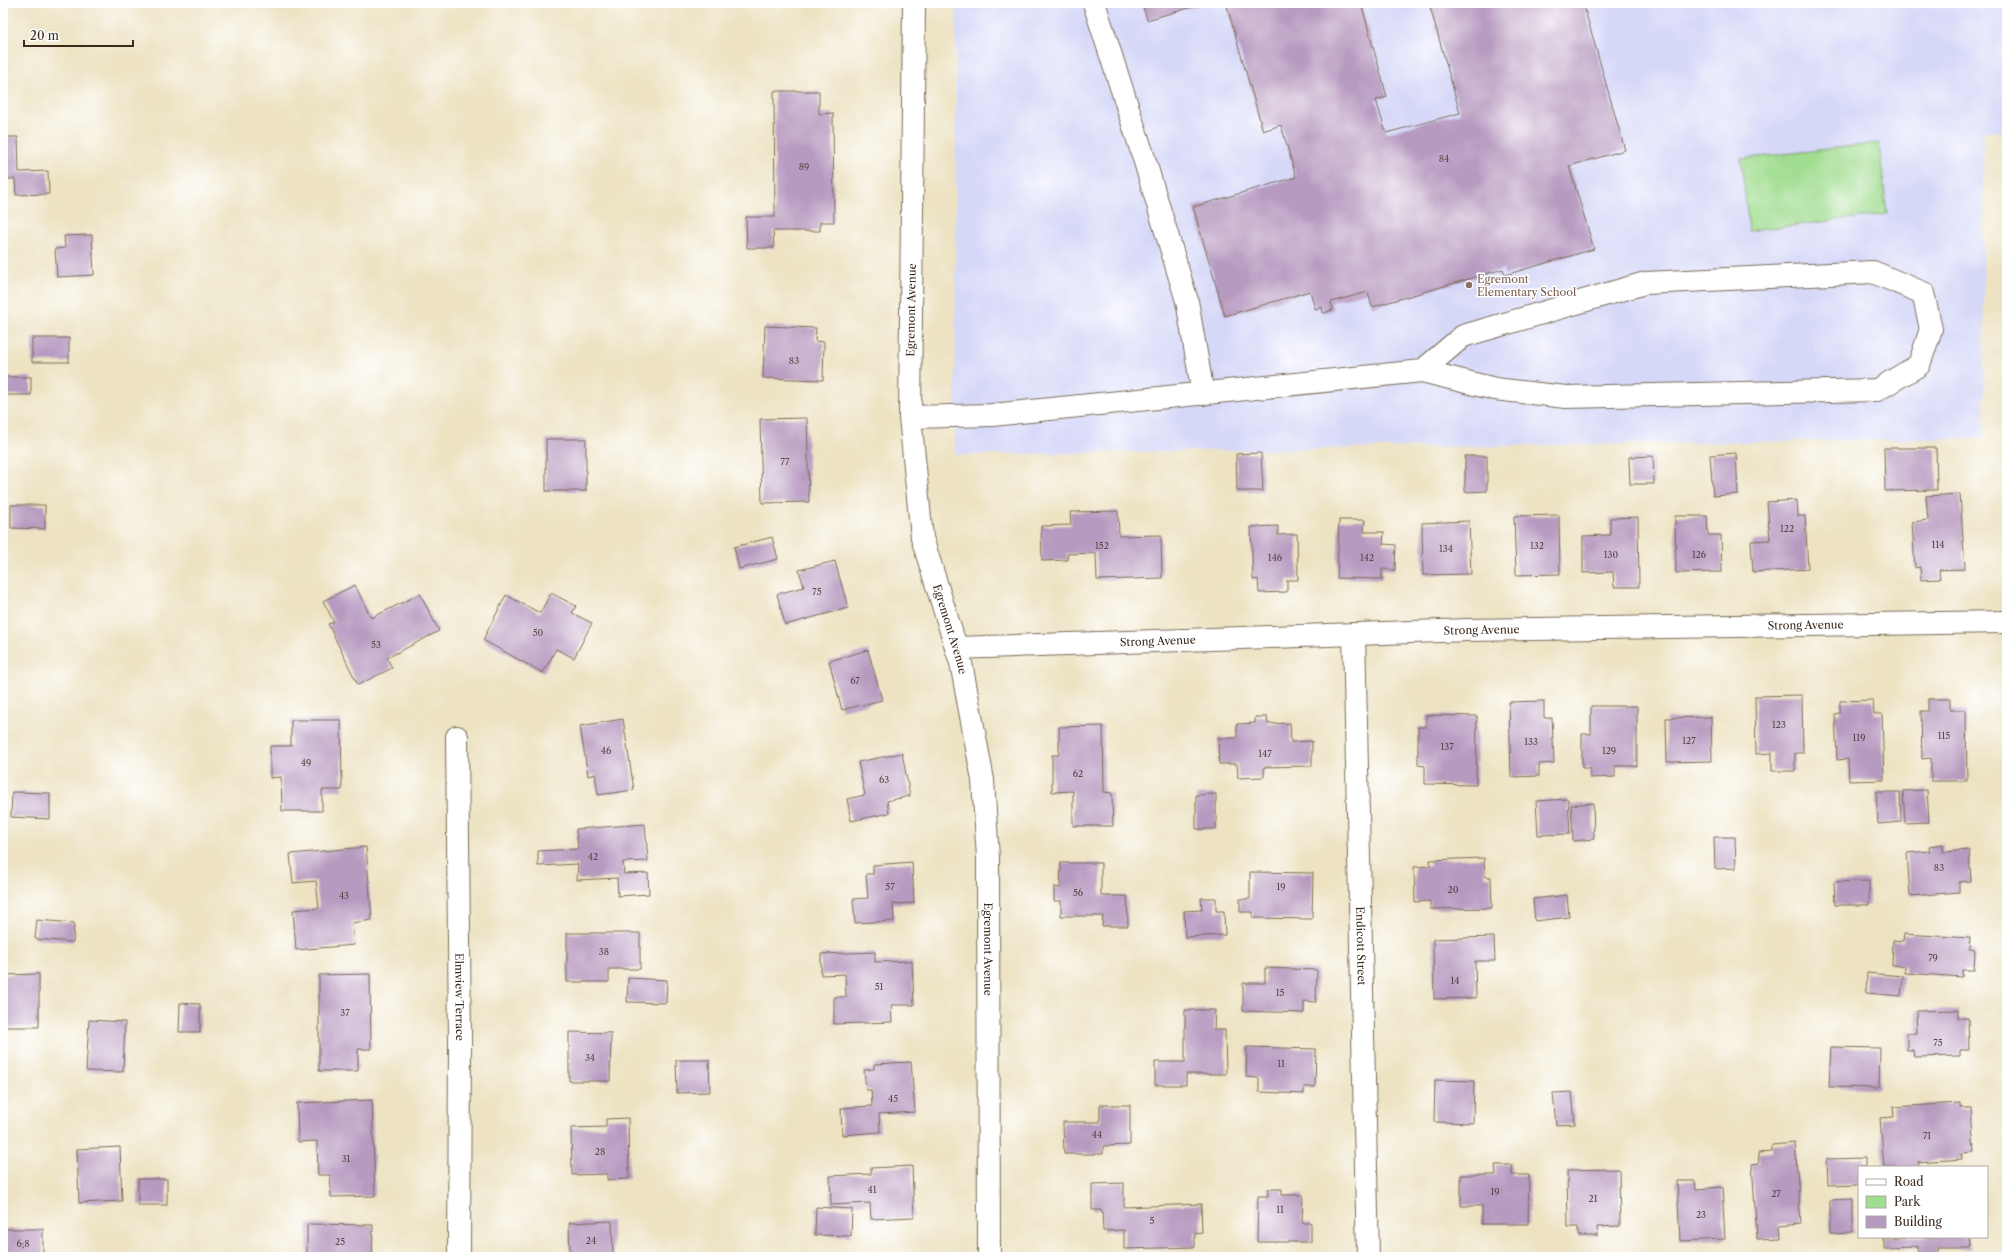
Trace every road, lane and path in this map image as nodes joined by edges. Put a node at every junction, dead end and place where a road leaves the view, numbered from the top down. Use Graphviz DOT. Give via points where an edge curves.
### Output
graph roads {
  1 [pos="914,3"];
  2 [pos="1094,3"];
  3 [pos="1422,371"];
  4 [pos="1203,394"];
  5 [pos="910,417"];
  6 [pos="2007,622"];
  7 [pos="1354,634"];
  8 [pos="956,648"];
  9 [pos="457,737"];
  10 [pos="459,1257"];
  11 [pos="989,1257"];
  12 [pos="1368,1257"];
  1 -- 5 [label="street, Egremont Avenue"];
  2 -- 4 [label="street" via="1187,301"];
  3 -- 3 [label="street" via="1462,336 1645,283 1873,272 1923,293 1931,329 1919,365 1877,390 1566,396 1495,390"];
  3 -- 4 [label="street"];
  4 -- 5 [label="street" via="992,415"];
  5 -- 8 [label="street, Egremont Avenue" via="922,538"];
  6 -- 7 [label="street, Strong Avenue"];
  7 -- 8 [label="street, Strong Avenue"];
  7 -- 12 [label="street, Endicott Street"];
  8 -- 11 [label="street, Egremont Avenue" via="983,780 986,819"];
  9 -- 10 [label="street, Elmview Terrace"];
}
